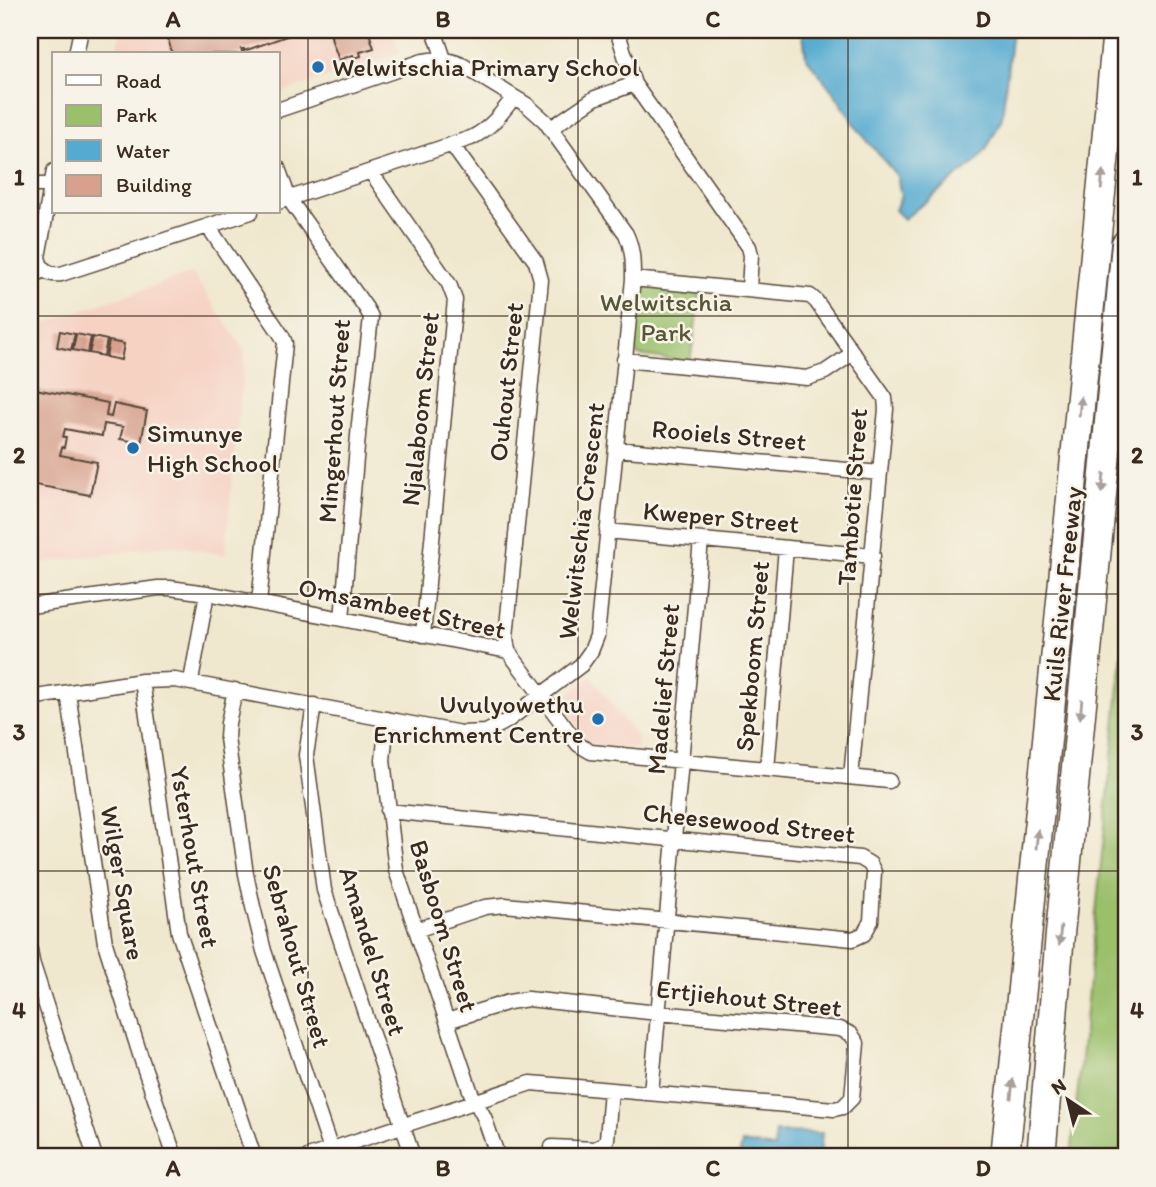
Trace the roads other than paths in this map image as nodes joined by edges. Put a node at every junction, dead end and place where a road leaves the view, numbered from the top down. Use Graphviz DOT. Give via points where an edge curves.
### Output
graph roads {
  1 [pos="81,30"];
  2 [pos="434,30"];
  3 [pos="617,30"];
  4 [pos="1117,30"];
  5 [pos="76,52"];
  6 [pos="444,59"];
  7 [pos="634,84"];
  8 [pos="514,97"];
  9 [pos="280,109"];
  10 [pos="551,128"];
  11 [pos="452,145"];
  12 [pos="371,172"];
  13 [pos="280,180"];
  14 [pos="52,181"];
  15 [pos="30,185"];
  16 [pos="52,186"];
  17 [pos="284,201"];
  18 [pos="245,214"];
  19 [pos="208,226"];
  20 [pos="1126,244"];
  21 [pos="44,270"];
  22 [pos="633,279"];
  23 [pos="749,289"];
  24 [pos="30,298"];
  25 [pos="853,353"];
  26 [pos="624,360"];
  27 [pos="616,449"];
  28 [pos="880,473"];
  29 [pos="607,531"];
  30 [pos="701,540"];
  31 [pos="786,548"];
  32 [pos="873,556"];
  33 [pos="207,593"];
  34 [pos="259,603"];
  35 [pos="30,606"];
  36 [pos="342,620"];
  37 [pos="424,635"];
  38 [pos="508,651"];
  39 [pos="142,681"];
  40 [pos="191,681"];
  41 [pos="235,690"];
  42 [pos="68,692"];
  43 [pos="542,695"];
  44 [pos="30,698"];
  45 [pos="314,705"];
  46 [pos="387,719"];
  47 [pos="681,761"];
  48 [pos="767,769"];
  49 [pos="851,777"];
  50 [pos="889,781"];
  51 [pos="388,811"];
  52 [pos="674,839"];
  53 [pos="667,921"];
  54 [pos="416,930"];
  55 [pos="30,950"];
  56 [pos="658,1013"];
  57 [pos="447,1021"];
  58 [pos="611,1090"];
  59 [pos="651,1093"];
  60 [pos="476,1102"];
  61 [pos="403,1126"];
  62 [pos="552,1147"];
  63 [pos="332,1154"];
  64 [pos="95,1157"];
  65 [pos="175,1157"];
  66 [pos="254,1157"];
  67 [pos="308,1157"];
  68 [pos="413,1157"];
  69 [pos="498,1157"];
  70 [pos="1005,1157"];
  71 [pos="1041,1157"];
  1 -- 5 [label="street"];
  2 -- 6 [label="street"];
  3 -- 7 [label="street"];
  70 -- 4 [label="highway, Kuils River Freeway, one-way"];
  6 -- 8 [label="street, Welwitschia Crescent"];
  6 -- 9 [label="street" via="423,61"];
  7 -- 10 [label="street" via="595,98"];
  7 -- 23 [label="street" via="749,247"];
  8 -- 10 [label="street, Welwitschia Crescent"];
  8 -- 11 [label="street" via="482,132"];
  10 -- 22 [label="street, Welwitschia Crescent" via="626,234"];
  11 -- 12 [label="street"];
  11 -- 38 [label="street, Ouhout Street" via="536,262 541,280"];
  12 -- 17 [label="street"];
  12 -- 37 [label="street, Njalaboom Street" via="449,284 455,300"];
  13 -- 17 [label="street, Mingerhout Street"];
  14 -- 15 [label="street"];
  16 -- 21 [label="street" via="38,257"];
  17 -- 36 [label="street, Mingerhout Street" via="371,317"];
  18 -- 19 [label="street"];
  19 -- 21 [label="street" via="61,274"];
  19 -- 34 [label="street" via="286,347"];
  20 -- 71 [label="highway, Kuils River Freeway, one-way"];
  21 -- 24 [label="street" via="33,278"];
  22 -- 23 [label="street, Tambotie Street"];
  22 -- 26 [label="street, Welwitschia Crescent"];
  23 -- 25 [label="street, Tambotie Street" via="810,296"];
  25 -- 26 [label="street" via="807,378"];
  25 -- 28 [label="street, Tambotie Street" via="886,403"];
  26 -- 27 [label="street, Welwitschia Crescent"];
  27 -- 28 [label="street, Rooiels Street"];
  27 -- 29 [label="street, Welwitschia Crescent"];
  28 -- 32 [label="street, Tambotie Street"];
  29 -- 30 [label="street, Kweper Street"];
  29 -- 43 [label="street, Welwitschia Crescent" via="595,644 581,665"];
  30 -- 31 [label="street, Kweper Street"];
  30 -- 47 [label="street, Madelief Street"];
  31 -- 32 [label="street, Kweper Street"];
  31 -- 48 [label="street, Spekboom Street"];
  32 -- 49 [label="street, Tambotie Street"];
  33 -- 34 [label="street, Omsambeet Street"];
  33 -- 35 [label="street, Omsambeet Street" via="158,588"];
  33 -- 40 [label="street"];
  34 -- 36 [label="street, Omsambeet Street"];
  36 -- 37 [label="street, Omsambeet Street"];
  37 -- 38 [label="street, Omsambeet Street"];
  38 -- 43 [label="street, Omsambeet Street"];
  39 -- 40 [label="street, Welwitschia Crescent"];
  39 -- 42 [label="street, Welwitschia Crescent"];
  39 -- 66 [label="street, Ysterhout Street" via="179,933"];
  40 -- 41 [label="street, Welwitschia Crescent"];
  41 -- 45 [label="street, Welwitschia Crescent"];
  41 -- 63 [label="street, Sebrahout Street" via="227,738 246,874 264,951"];
  42 -- 44 [label="street, Welwitschia Crescent"];
  42 -- 65 [label="street, Wilger Square" via="105,943"];
  43 -- 46 [label="street, Welwitschia Crescent" via="500,725 478,733"];
  43 -- 47 [label="street, Omsambeet Street" via="584,749"];
  45 -- 46 [label="street, Welwitschia Crescent"];
  45 -- 61 [label="street, Amandel Street" via="306,755 324,890"];
  46 -- 51 [label="street, Basboom Street" via="383,760"];
  47 -- 48 [label="street, Omsambeet Street"];
  47 -- 52 [label="street, Madelief Street"];
  48 -- 49 [label="street, Omsambeet Street"];
  49 -- 50 [label="street, Omsambeet Street"];
  51 -- 52 [label="street, Cheesewood Street"];
  51 -- 54 [label="street, Basboom Street" via="396,870"];
  52 -- 53 [label="street, Madelief Street"];
  52 -- 53 [label="street, Cheesewood Street" via="863,859 874,872 871,920 864,934 848,939"];
  53 -- 54 [label="street, Cheesewood Street" via="497,905"];
  53 -- 56 [label="street, Madelief Street"];
  54 -- 57 [label="street, Basboom Street"];
  55 -- 64 [label="street"];
  56 -- 57 [label="street, Ertjiehout Street" via="528,999"];
  56 -- 59 [label="street, Madelief Street"];
  56 -- 59 [label="street, Ertjiehout Street" via="844,1030 857,1043 854,1094 847,1105 834,1110"];
  57 -- 60 [label="street, Basboom Street"];
  58 -- 59 [label="street, Ertjiehout Street"];
  58 -- 60 [label="street, Ertjiehout Street" via="531,1083"];
  58 -- 62 [label="street" via="603,1145 596,1149"];
  60 -- 61 [label="street, Ertjiehout Street"];
  60 -- 69 [label="street, Basboom Street"];
  61 -- 63 [label="street, Ertjiehout Street"];
  61 -- 68 [label="street, Amandel Street"];
  63 -- 67 [label="street, Ertjiehout Street"];
}
